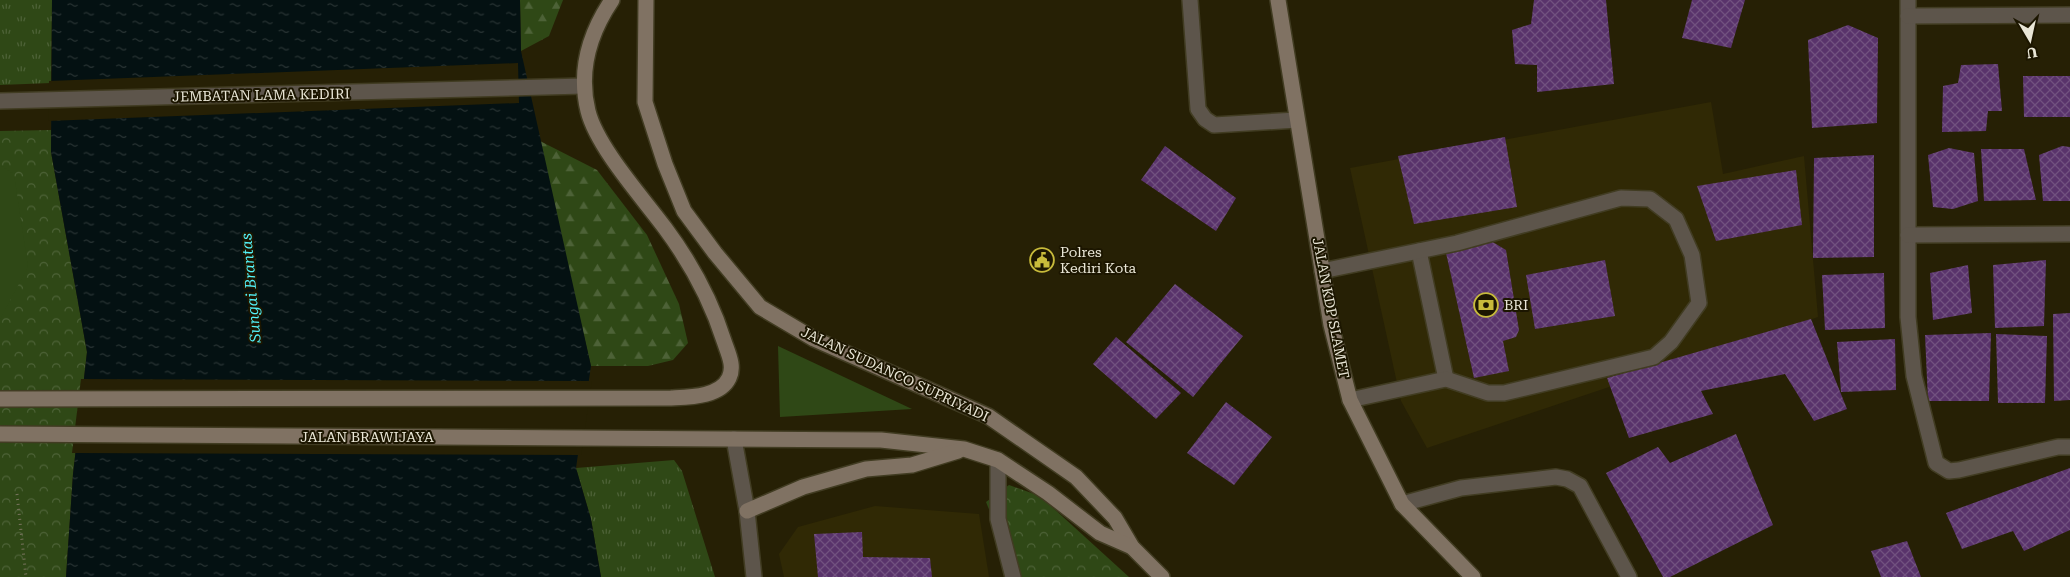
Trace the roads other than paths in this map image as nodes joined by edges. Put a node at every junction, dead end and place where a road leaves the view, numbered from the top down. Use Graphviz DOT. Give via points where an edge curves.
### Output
graph roads {
  1 [pos="612,0"];
  2 [pos="646,0"];
  3 [pos="1190,0"];
  4 [pos="1278,0"];
  5 [pos="1908,0"];
  6 [pos="2070,15"];
  7 [pos="1908,16"];
  8 [pos="583,86"];
  9 [pos="0,102"];
  10 [pos="1297,120"];
  11 [pos="2070,234"];
  12 [pos="1908,235"];
  13 [pos="1419,251"];
  14 [pos="1322,271"];
  15 [pos="1446,379"];
  16 [pos="0,399"];
  17 [pos="1350,400"];
  18 [pos="0,434"];
  19 [pos="734,439"];
  20 [pos="2070,447"];
  21 [pos="964,449"];
  22 [pos="998,460"];
  23 [pos="1402,504"];
  24 [pos="748,511"];
  25 [pos="1132,547"];
  26 [pos="754,577"];
  27 [pos="1013,577"];
  28 [pos="1162,577"];
  29 [pos="1473,577"];
  30 [pos="1629,577"];
  1 -- 8 [label="main road" via="588,44"];
  2 -- 25 [label="main road, JALAN SUDANCO SUPRIYADI" via="645,102 665,164 684,211 760,306 814,339 988,416 1076,477 1115,518"];
  3 -- 10 [label="street" via="1198,109 1205,119 1214,125"];
  4 -- 10 [label="main road, JALAN KDP SLAMET"];
  5 -- 7 [label="street"];
  6 -- 7 [label="street"];
  7 -- 12 [label="street"];
  8 -- 9 [label="street, JEMBATAN LAMA KEDIRI"];
  8 -- 16 [label="main road" via="589,113 609,153 692,269 715,312 732,365 729,378 718,389 695,397 671,398"];
  10 -- 14 [label="main road, JALAN KDP SLAMET"];
  11 -- 12 [label="street"];
  12 -- 20 [label="street" via="1908,317 1914,376 1936,463 1950,471 1959,470"];
  13 -- 14 [label="street"];
  13 -- 15 [label="street"];
  13 -- 15 [label="street" via="1620,198 1650,198 1676,219 1692,255 1699,303 1670,342 1654,357 1504,393 1488,393"];
  14 -- 17 [label="main road, JALAN KDP SLAMET" via="1331,325"];
  15 -- 17 [label="street"];
  17 -- 23 [label="main road, JALAN KDP SLAMET"];
  18 -- 19 [label="main road, JALAN BRAWIJAYA"];
  19 -- 21 [label="main road, JALAN BRAWIJAYA" via="881,440"];
  19 -- 24 [label="street"];
  21 -- 22 [label="main road, JALAN BRAWIJAYA"];
  21 -- 24 [label="main road" via="912,464 866,469 803,488"];
  22 -- 25 [label="main road, JALAN BRAWIJAYA" via="1100,533"];
  22 -- 27 [label="street" via="998,519"];
  23 -- 29 [label="main road, JALAN KDP SLAMET"];
  23 -- 30 [label="street" via="1461,488 1556,477 1567,479 1580,486"];
  24 -- 26 [label="street"];
  25 -- 28 [label="main road, JALAN SUDANCO SUPRIYADI"];
}
